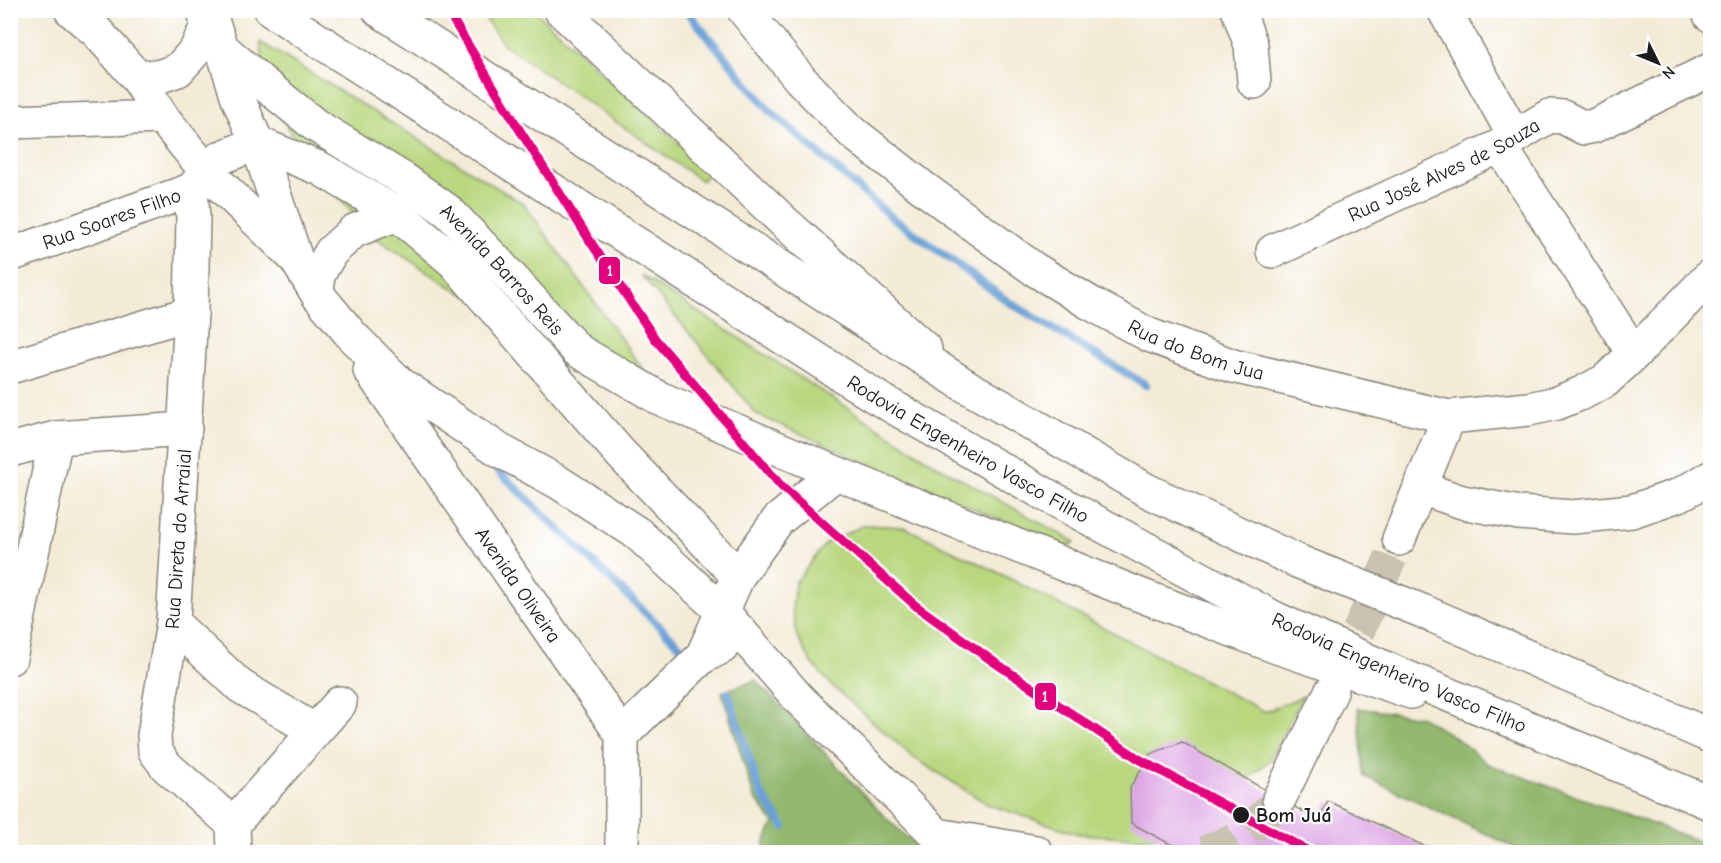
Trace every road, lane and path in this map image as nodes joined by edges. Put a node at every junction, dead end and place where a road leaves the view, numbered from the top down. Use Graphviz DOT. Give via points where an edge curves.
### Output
graph roads {
  1 [pos="70,10"];
  2 [pos="206,10"];
  3 [pos="271,10"];
  4 [pos="379,10"];
  5 [pos="561,10"];
  6 [pos="744,10"];
  7 [pos="1238,10"];
  8 [pos="1444,10"];
  9 [pos="1708,10"];
  10 [pos="1710,15"];
  11 [pos="222,48"];
  12 [pos="1710,70"];
  13 [pos="136,76"];
  14 [pos="1254,82"];
  15 [pos="162,117"];
  16 [pos="10,122"];
  17 [pos="1507,142"];
  18 [pos="257,143"];
  19 [pos="199,181"];
  20 [pos="397,214"];
  21 [pos="1273,251"];
  22 [pos="10,255"];
  23 [pos="296,259"];
  24 [pos="1710,276"];
  25 [pos="318,295"];
  26 [pos="191,313"];
  27 [pos="353,337"];
  28 [pos="1634,354"];
  29 [pos="10,367"];
  30 [pos="966,386"];
  31 [pos="1449,417"];
  32 [pos="185,429"];
  33 [pos="56,438"];
  34 [pos="10,450"];
  35 [pos="836,473"];
  36 [pos="1710,478"];
  37 [pos="1421,488"];
  38 [pos="1399,538"];
  39 [pos="738,576"];
  40 [pos="722,611"];
  41 [pos="173,623"];
  42 [pos="746,636"];
  43 [pos="702,657"];
  44 [pos="10,658"];
  45 [pos="1331,692"];
  46 [pos="340,703"];
  47 [pos="1528,728"];
  48 [pos="315,731"];
  49 [pos="622,735"];
  50 [pos="1710,736"];
  51 [pos="1279,799"];
  52 [pos="1710,803"];
  53 [pos="234,838"];
  54 [pos="946,844"];
  55 [pos="622,852"];
  56 [pos="1036,852"];
  1 -- 13 [label="main road" via="97,32"];
  2 -- 11 [label="main road"];
  2 -- 13 [label="main road" via="207,26 196,50 178,70 158,77"];
  3 -- 47 [label="main road, Rodovia Engenheiro Vasco Filho" via="876,397 1048,496 1276,619"];
  4 -- 30 [label="main road"];
  5 -- 30 [label="main road" via="782,220"];
  6 -- 31 [label="main road, Rua do Bom Jua" via="800,79 852,132 1034,269 1090,303 1149,335 1233,366"];
  7 -- 14 [label="main road" via="1251,45"];
  8 -- 17 [label="main road"];
  9 -- 10 [label="main road"];
  11 -- 18 [label="main road"];
  11 -- 35 [label="main road, Avenida Barros Reis" via="315,125 449,212 577,350 659,398"];
  12 -- 17 [label="main road, Rua José Alves de Souza" via="1594,126 1584,128 1563,117 1549,116"];
  13 -- 15 [label="main road"];
  15 -- 16 [label="main road"];
  15 -- 19 [label="main road"];
  17 -- 21 [label="main road, Rua José Alves de Souza"];
  17 -- 28 [label="main road"];
  18 -- 19 [label="main road, Rua Soares Filho" via="220,158"];
  18 -- 20 [label="main road" via="321,169"];
  18 -- 23 [label="main road"];
  19 -- 22 [label="main road, Rua Soares Filho"];
  19 -- 23 [label="main road"];
  19 -- 26 [label="main road, Rua Direta do Arraial" via="193,217"];
  20 -- 25 [label="main road" via="354,231 331,252 317,276"];
  20 -- 39 [label="main road" via="453,261 621,454"];
  23 -- 25 [label="main road"];
  24 -- 28 [label="main road, Rua do Bom Jua"];
  25 -- 27 [label="main road"];
  26 -- 29 [label="main road"];
  26 -- 32 [label="main road, Rua Direta do Arraial"];
  27 -- 40 [label="main road" via="400,384 499,450 638,534"];
  27 -- 49 [label="main road, Avenida Oliveira" via="374,377"];
  28 -- 31 [label="main road, Rua do Bom Jua" via="1605,381 1557,403 1520,411"];
  30 -- 50 [label="main road" via="1148,491 1297,561"];
  31 -- 37 [label="main road"];
  32 -- 33 [label="main road"];
  32 -- 41 [label="main road, Rua Direta do Arraial"];
  33 -- 34 [label="main road"];
  33 -- 44 [label="main road"];
  35 -- 39 [label="main road" via="778,520"];
  35 -- 47 [label="main road, Avenida Barros Reis" via="1277,647"];
  36 -- 37 [label="main road" via="1679,495 1632,511 1574,517 1519,513"];
  37 -- 38 [label="main road"];
  39 -- 40 [label="main road"];
  40 -- 42 [label="main road"];
  40 -- 43 [label="main road"];
  41 -- 48 [label="main road" via="240,686"];
  41 -- 53 [label="main road, Rua Direta do Arraial" via="154,735 155,751"];
  42 -- 43 [label="main road"];
  42 -- 54 [label="main road" via="799,699"];
  43 -- 49 [label="main road"];
  45 -- 51 [label="main road"];
  46 -- 48 [label="main road"];
  47 -- 52 [label="main road, Rodovia Engenheiro Vasco Filho"];
  48 -- 53 [label="main road"];
  49 -- 55 [label="main road"];
  54 -- 56 [label="main road"];
}
